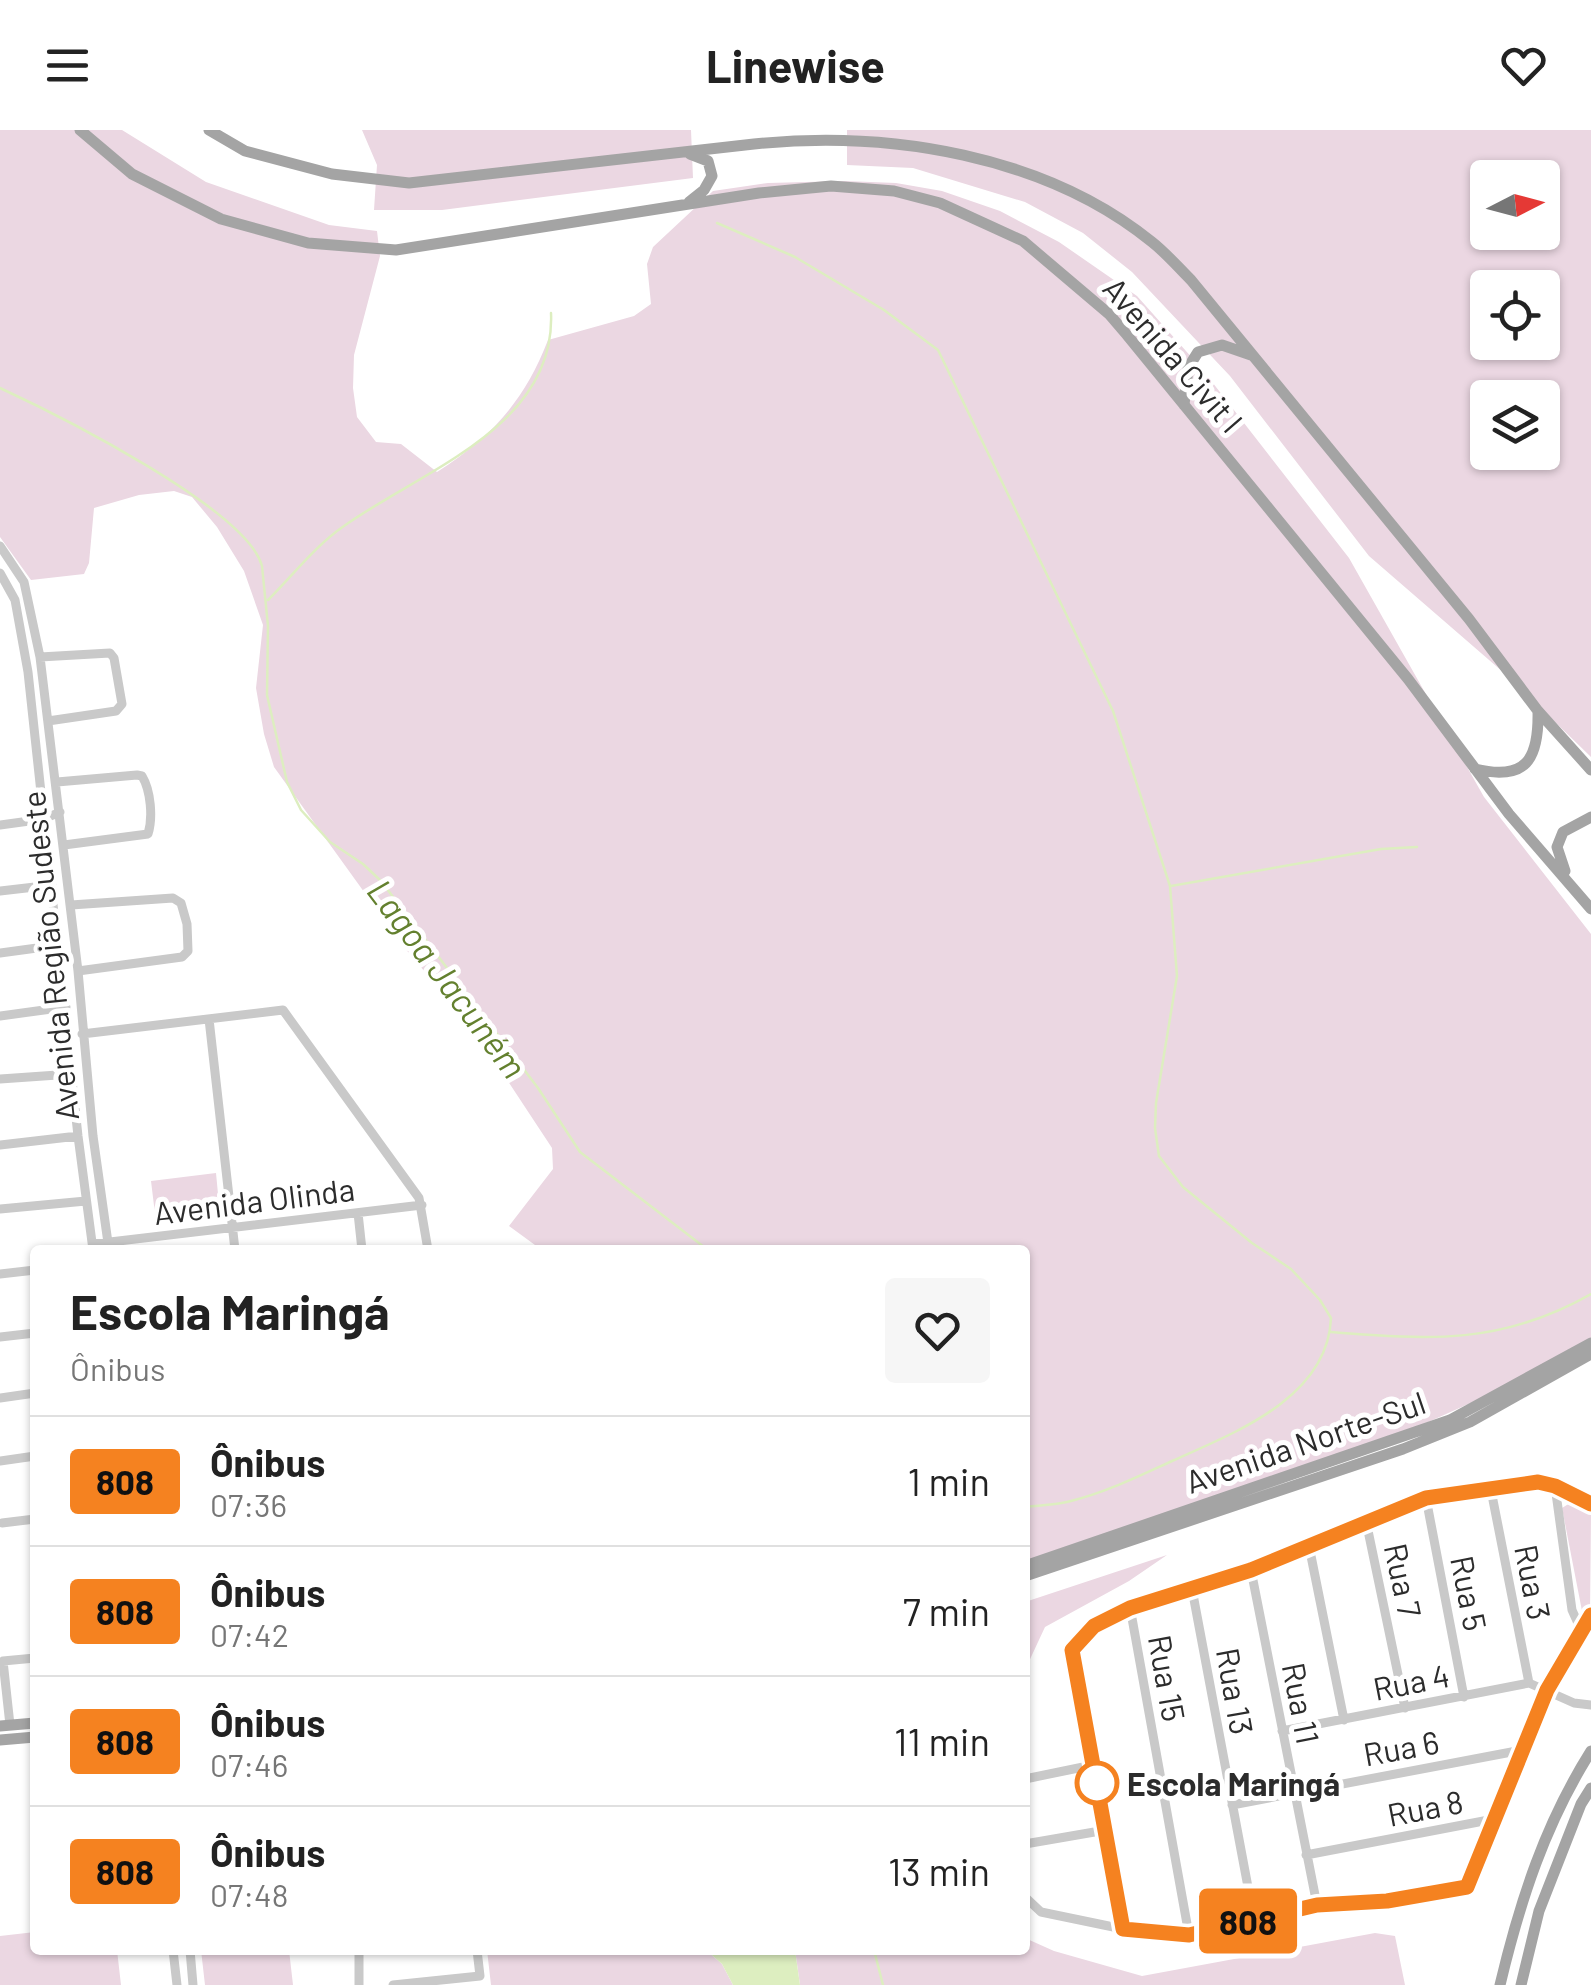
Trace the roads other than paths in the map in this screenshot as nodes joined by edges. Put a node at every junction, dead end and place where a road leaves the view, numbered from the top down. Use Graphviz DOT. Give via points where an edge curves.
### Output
graph roads {
  1 [pos="80,130"];
  2 [pos="209,130"];
  3 [pos="682,152"];
  4 [pos="685,204"];
  5 [pos="1255,356"];
  6 [pos="1184,404"];
  7 [pos="0,546"];
  8 [pos="0,573"];
  9 [pos="40,657"];
  10 [pos="32,710"];
  11 [pos="47,710"];
  12 [pos="1538,711"];
  13 [pos="48,722"];
  14 [pos="1475,769"];
  15 [pos="1591,770"];
  16 [pos="56,782"];
  17 [pos="60,812"];
  18 [pos="1591,817"];
  19 [pos="44,819"];
  20 [pos="0,825"];
  21 [pos="64,845"];
  22 [pos="52,885"];
  23 [pos="0,891"];
  24 [pos="1578,892"];
  25 [pos="71,906"];
  26 [pos="1591,908"];
  27 [pos="59,945"];
  28 [pos="0,953"];
  29 [pos="78,971"];
  30 [pos="66,1007"];
  31 [pos="0,1016"];
  32 [pos="209,1020"];
  33 [pos="85,1034"];
  34 [pos="69,1037"];
  35 [pos="72,1074"];
  36 [pos="0,1079"];
  37 [pos="78,1136"];
  38 [pos="0,1144"];
  39 [pos="86,1200"];
  40 [pos="422,1205"];
  41 [pos="0,1208"];
  42 [pos="358,1212"];
  43 [pos="232,1227"];
  44 [pos="93,1245"];
  45 [pos="109,1245"];
  46 [pos="115,1245"];
  47 [pos="234,1245"];
  48 [pos="361,1245"];
  49 [pos="427,1245"];
  50 [pos="30,1271"];
  51 [pos="0,1274"];
  52 [pos="30,1334"];
  53 [pos="0,1337"];
  54 [pos="1591,1343"];
  55 [pos="1591,1354"];
  56 [pos="30,1394"];
  57 [pos="0,1398"];
  58 [pos="30,1457"];
  59 [pos="0,1460"];
  60 [pos="1555,1486"];
  61 [pos="1491,1490"];
  62 [pos="1426,1498"];
  63 [pos="1590,1501"];
  64 [pos="30,1520"];
  65 [pos="1366,1521"];
  66 [pos="2,1523"];
  67 [pos="1309,1546"];
  68 [pos="1030,1564"];
  69 [pos="1251,1570"];
  70 [pos="1030,1574"];
  71 [pos="1192,1589"];
  72 [pos="1130,1608"];
  73 [pos="1591,1615"];
  74 [pos="1581,1630"];
  75 [pos="30,1659"];
  76 [pos="1529,1682"];
  77 [pos="1547,1690"];
  78 [pos="1464,1696"];
  79 [pos="1590,1706"];
  80 [pos="1406,1708"];
  81 [pos="1344,1720"];
  82 [pos="30,1724"];
  83 [pos="5,1726"];
  84 [pos="1282,1732"];
  85 [pos="30,1737"];
  86 [pos="0,1740"];
  87 [pos="1522,1750"];
  88 [pos="1591,1750"];
  89 [pos="1093,1765"];
  90 [pos="1030,1778"];
  91 [pos="1591,1788"];
  92 [pos="1294,1792"];
  93 [pos="1232,1805"];
  94 [pos="1494,1819"];
  95 [pos="1106,1830"];
  96 [pos="1030,1843"];
  97 [pos="1306,1855"];
  98 [pos="1030,1902"];
  99 [pos="1317,1905"];
  100 [pos="1254,1919"];
  101 [pos="1123,1929"];
  102 [pos="1189,1935"];
  103 [pos="174,1955"];
  104 [pos="191,1955"];
  105 [pos="359,1955"];
  106 [pos="478,1955"];
  107 [pos="454,1982"];
  108 [pos="178,1985"];
  109 [pos="194,1985"];
  110 [pos="359,1985"];
  111 [pos="393,1985"];
  112 [pos="1500,1985"];
  113 [pos="1520,1985"];
  1 -- 4 [label="main road, Avenida Civit I" via="132,174 221,219 308,243 396,250"];
  2 -- 3 [label="main road, Avenida Civit I" via="245,151 332,174 409,183"];
  3 -- 4 [label="main road" via="700,155 712,176"];
  3 -- 5 [label="main road, Avenida Civit I" via="846,133 932,142 1012,164 1078,194 1153,242"];
  4 -- 6 [label="main road, Avenida Civit I" via="830,186 894,190 940,203 1023,242 1065,275 1109,314"];
  5 -- 6 [label="main road" via="1222,345 1198,352 1188,368"];
  5 -- 12 [label="main road, Avenida Civit I"];
  6 -- 14 [label="main road, Avenida Civit I"];
  7 -- 9 [label="street, Avenida Região Sudeste" via="24,582"];
  8 -- 10 [label="street, Avenida Região Sudeste" via="16,600"];
  9 -- 11 [label="street, Avenida Região Sudeste"];
  9 -- 13 [label="street" via="106,652 119,677 118,711"];
  10 -- 11 [label="street"];
  10 -- 19 [label="street, Avenida Região Sudeste"];
  11 -- 13 [label="street, Avenida Região Sudeste"];
  12 -- 14 [label="main road" via="1530,762 1516,772"];
  12 -- 15 [label="main road, Avenida Civit I"];
  13 -- 16 [label="street, Avenida Região Sudeste"];
  14 -- 24 [label="main road, Avenida Civit I"];
  16 -- 17 [label="street, Avenida Região Sudeste"];
  16 -- 21 [label="street" via="140,776 147,784 146,835"];
  17 -- 19 [label="street"];
  17 -- 21 [label="street, Avenida Região Sudeste"];
  18 -- 24 [label="main road" via="1564,832 1557,848"];
  19 -- 20 [label="street"];
  19 -- 22 [label="street, Avenida Região Sudeste"];
  21 -- 25 [label="street, Avenida Região Sudeste"];
  22 -- 23 [label="street"];
  22 -- 27 [label="street, Avenida Região Sudeste"];
  24 -- 26 [label="main road, Avenida Civit I"];
  25 -- 29 [label="street, Avenida Região Sudeste"];
  25 -- 29 [label="street" via="173,898 187,924 188,952 182,958"];
  27 -- 28 [label="street"];
  27 -- 30 [label="street, Avenida Região Sudeste"];
  29 -- 33 [label="street, Avenida Região Sudeste"];
  30 -- 31 [label="street"];
  30 -- 34 [label="street, Avenida Região Sudeste"];
  32 -- 33 [label="street"];
  32 -- 40 [label="street" via="283,1010"];
  32 -- 43 [label="street"];
  33 -- 34 [label="street"];
  33 -- 45 [label="street, Avenida Região Sudeste"];
  34 -- 35 [label="street, Avenida Região Sudeste"];
  35 -- 36 [label="street"];
  35 -- 37 [label="street, Avenida Região Sudeste"];
  37 -- 38 [label="street"];
  37 -- 39 [label="street, Avenida Região Sudeste"];
  39 -- 41 [label="street"];
  39 -- 44 [label="street, Avenida Região Sudeste"];
  40 -- 42 [label="street, Avenida Olinda"];
  40 -- 49 [label="street"];
  42 -- 43 [label="street, Avenida Olinda"];
  42 -- 48 [label="street"];
  43 -- 46 [label="street, Avenida Olinda"];
  43 -- 47 [label="street"];
  50 -- 51 [label="street"];
  52 -- 53 [label="street"];
  54 -- 68 [label="main road, Avenida Norte-Sul" via="1450,1420"];
  55 -- 70 [label="main road, Avenida Norte-Sul" via="1470,1422 1402,1449"];
  56 -- 57 [label="street"];
  58 -- 59 [label="street"];
  60 -- 61 [label="street" via="1538,1482"];
  60 -- 63 [label="street"];
  60 -- 74 [label="street" via="1572,1610"];
  61 -- 62 [label="street"];
  61 -- 76 [label="street, Rua 3"];
  62 -- 65 [label="street"];
  62 -- 78 [label="street, Rua 5"];
  64 -- 66 [label="street"];
  65 -- 67 [label="street"];
  65 -- 80 [label="street, Rua 7"];
  67 -- 69 [label="street"];
  67 -- 81 [label="street"];
  69 -- 71 [label="street"];
  69 -- 84 [label="street, Rua 11"];
  71 -- 72 [label="street"];
  71 -- 93 [label="street, Rua 13"];
  72 -- 89 [label="street" via="1094,1626 1072,1650"];
  72 -- 102 [label="street, Rua 15"];
  73 -- 74 [label="street"];
  74 -- 77 [label="street"];
  75 -- 83 [label="street" via="3,1662"];
  76 -- 77 [label="street"];
  76 -- 78 [label="street, Rua 4"];
  77 -- 79 [label="street"];
  77 -- 87 [label="street"];
  78 -- 80 [label="street, Rua 4"];
  80 -- 81 [label="street, Rua 4"];
  81 -- 84 [label="street, Rua 4"];
  82 -- 83 [label="main road"];
  84 -- 92 [label="street, Rua 11"];
  85 -- 86 [label="main road"];
  87 -- 92 [label="street, Rua 6"];
  87 -- 94 [label="street"];
  88 -- 112 [label="main road" via="1544,1837"];
  89 -- 90 [label="street"];
  89 -- 95 [label="street"];
  91 -- 113 [label="main road" via="1539,1911"];
  92 -- 93 [label="street, Rua 6"];
  92 -- 97 [label="street, Rua 11"];
  93 -- 100 [label="street, Rua 13"];
  94 -- 97 [label="street, Rua 8"];
  94 -- 99 [label="street" via="1467,1887"];
  95 -- 96 [label="street"];
  95 -- 101 [label="street"];
  97 -- 99 [label="street, Rua 11"];
  98 -- 101 [label="street" via="1041,1912"];
  99 -- 100 [label="street"];
  100 -- 102 [label="street"];
  101 -- 102 [label="street"];
  103 -- 108 [label="street"];
  104 -- 109 [label="street"];
  105 -- 110 [label="street"];
  106 -- 107 [label="street" via="480,1976"];
  107 -- 111 [label="street"];
}
